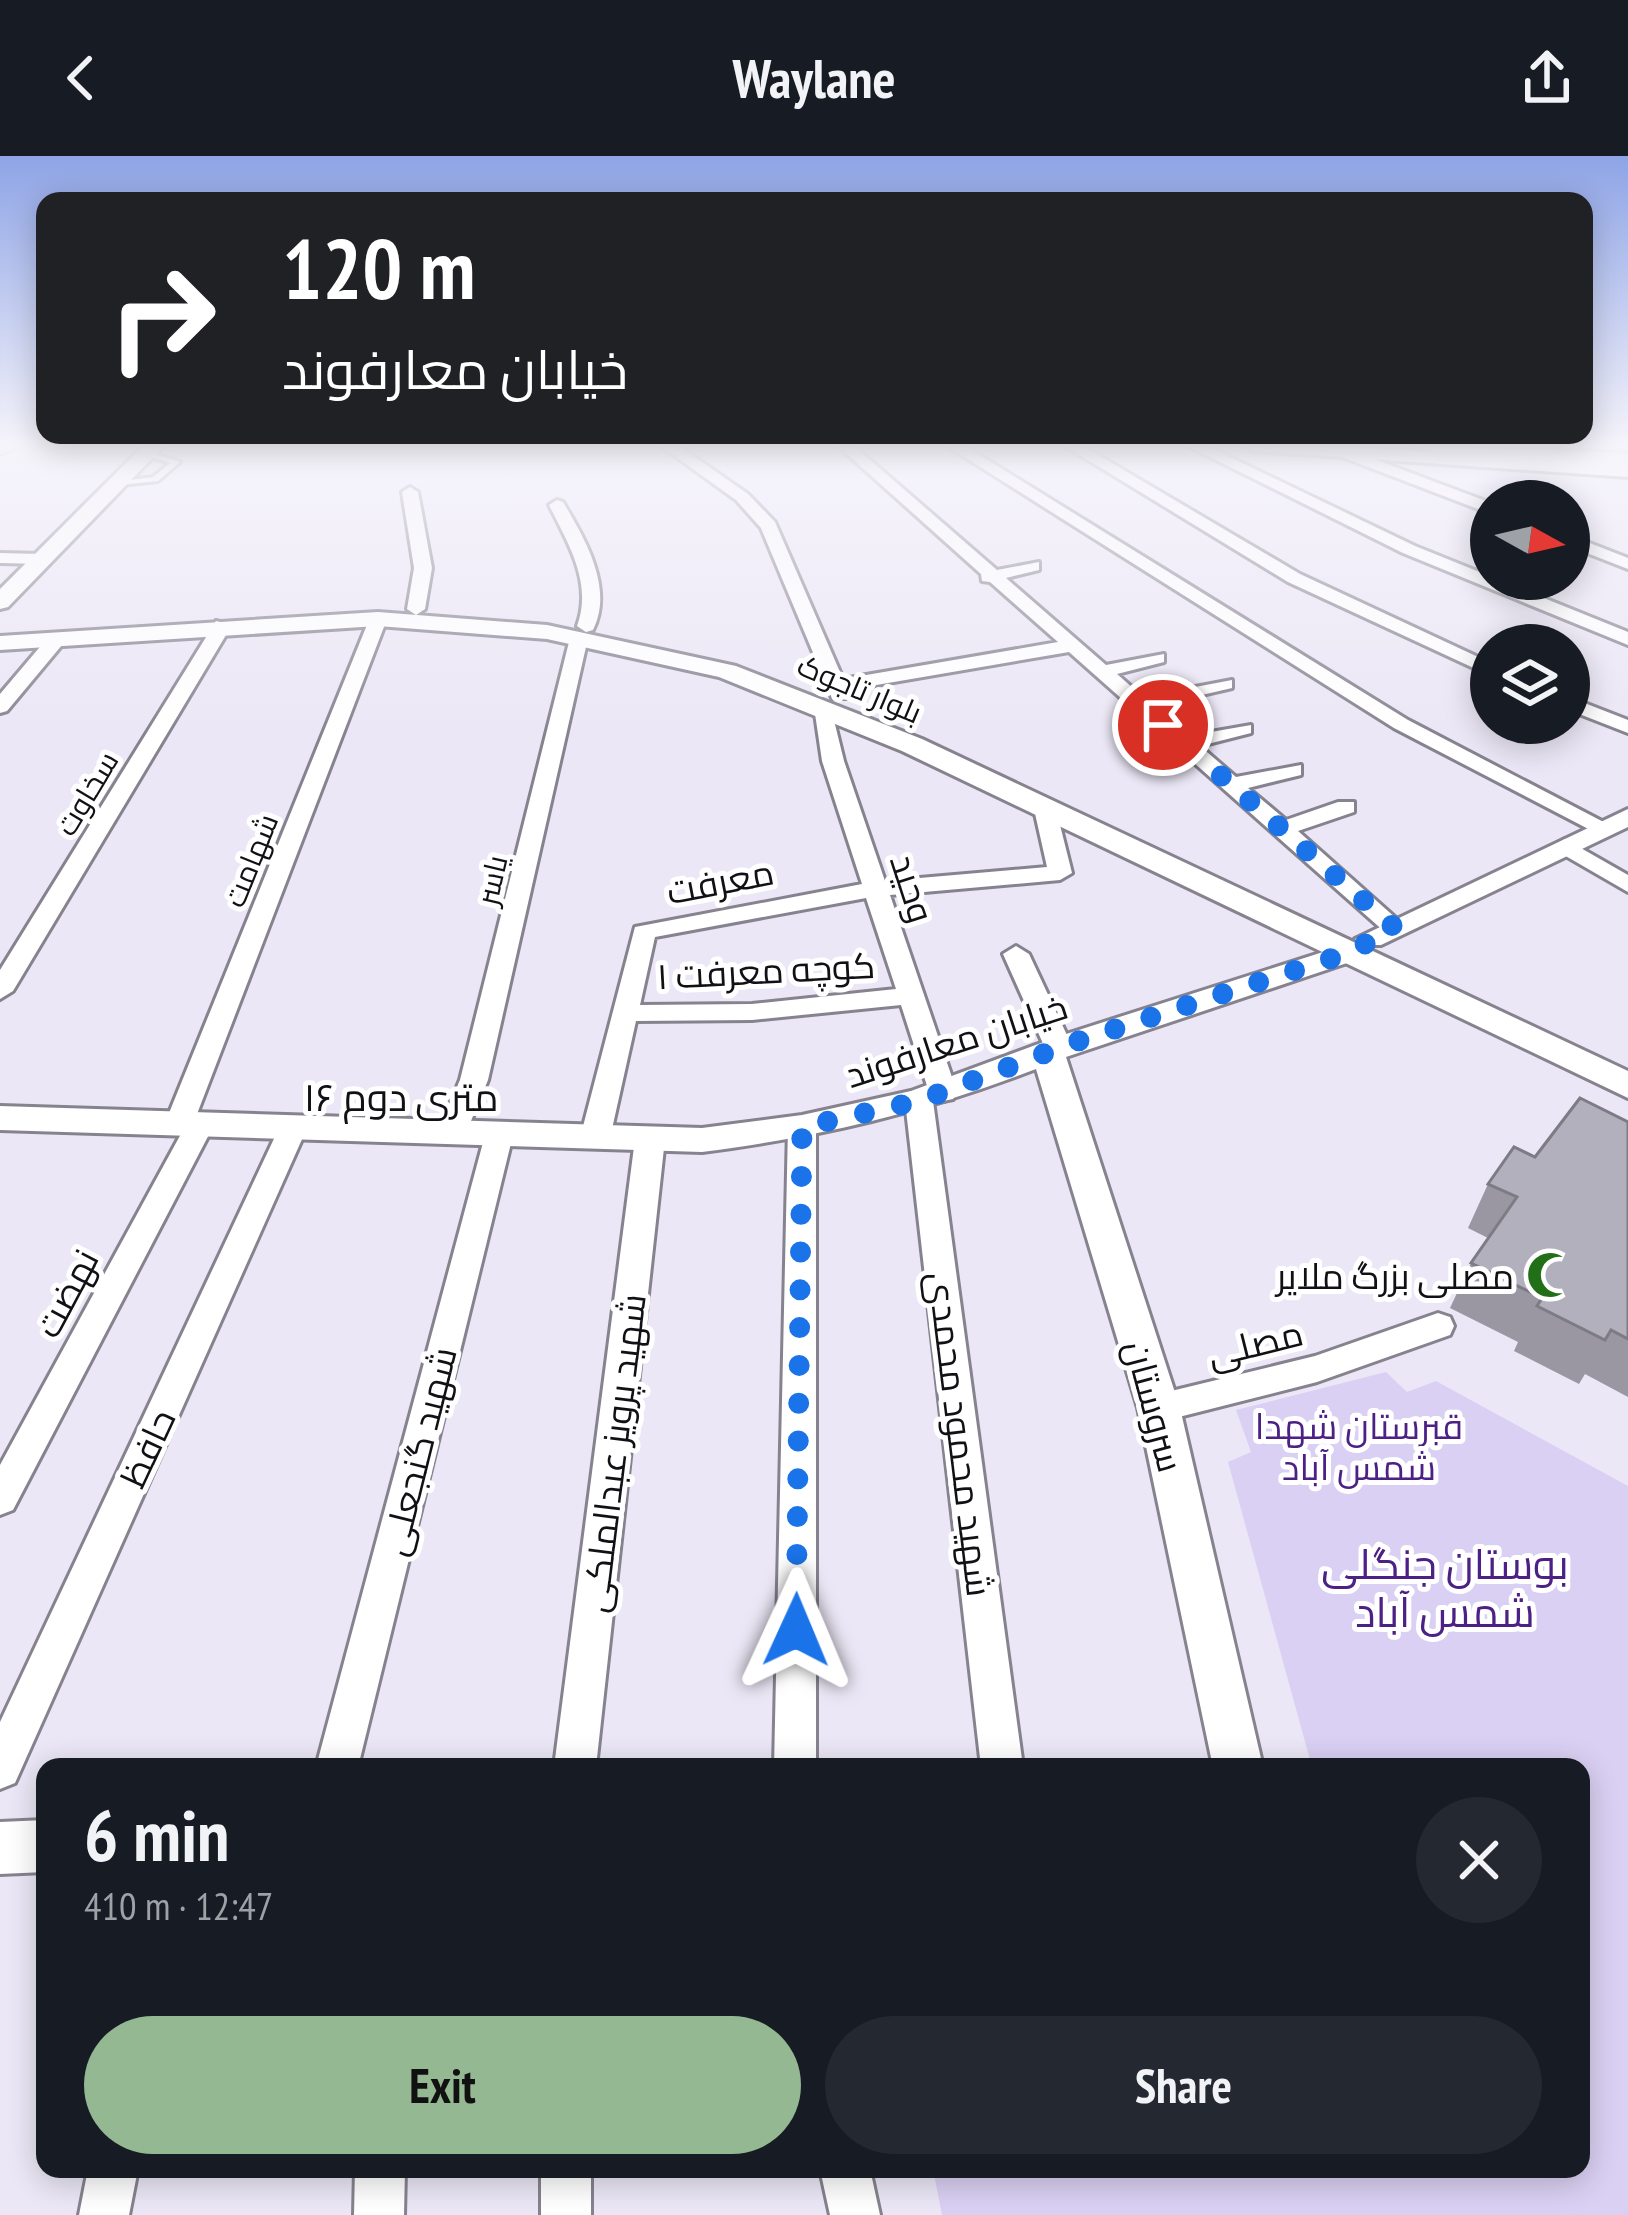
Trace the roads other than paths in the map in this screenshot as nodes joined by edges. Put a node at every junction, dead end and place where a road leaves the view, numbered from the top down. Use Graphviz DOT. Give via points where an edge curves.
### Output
graph roads {
  1 [pos="58,542"];
  2 [pos="419,542"];
  3 [pos="571,542"];
  4 [pos="775,542"];
  5 [pos="950,542"];
  6 [pos="1108,542"];
  7 [pos="1234,542"];
  8 [pos="1394,542"];
  9 [pos="1590,549"];
  10 [pos="0,557"];
  11 [pos="42,559"];
  12 [pos="1628,564"];
  13 [pos="1033,566"];
  14 [pos="988,577"];
  15 [pos="1049,594"];
  16 [pos="0,602"];
  17 [pos="1018,602"];
  18 [pos="416,609"];
  19 [pos="378,619"];
  20 [pos="224,625"];
  21 [pos="0,632"];
  22 [pos="583,632"];
  23 [pos="57,639"];
  24 [pos="1628,639"];
  25 [pos="0,643"];
  26 [pos="1070,646"];
  27 [pos="1157,658"];
  28 [pos="1470,660"];
  29 [pos="1101,672"];
  30 [pos="1225,684"];
  31 [pos="832,695"];
  32 [pos="1138,704"];
  33 [pos="0,707"];
  34 [pos="1590,712"];
  35 [pos="1628,727"];
  36 [pos="1244,729"];
  37 [pos="1184,743"];
  38 [pos="1293,770"];
  39 [pos="1232,785"];
  40 [pos="1346,807"];
  41 [pos="1045,809"];
  42 [pos="1617,823"];
  43 [pos="1282,829"];
  44 [pos="1565,846"];
  45 [pos="1628,885"];
  46 [pos="876,889"];
  47 [pos="1371,940"];
  48 [pos="1016,953"];
  49 [pos="0,991"];
  50 [pos="911,996"];
  51 [pos="625,1013"];
  52 [pos="1053,1050"];
  53 [pos="1628,1060"];
  54 [pos="1628,1086"];
  55 [pos="931,1096"];
  56 [pos="0,1118"];
  57 [pos="190,1123"];
  58 [pos="293,1127"];
  59 [pos="802,1127"];
  60 [pos="452,1133"];
  61 [pos="500,1135"];
  62 [pos="596,1138"];
  63 [pos="650,1139"];
  64 [pos="1438,1326"];
  65 [pos="1159,1408"];
  66 [pos="0,1499"];
  67 [pos="339,1758"];
  68 [pos="576,1758"];
  69 [pos="795,1758"];
  70 [pos="1001,1758"];
  71 [pos="1236,1758"];
  72 [pos="0,1768"];
  73 [pos="36,1846"];
  74 [pos="0,1848"];
  75 [pos="111,2178"];
  76 [pos="380,2178"];
  77 [pos="566,2178"];
  78 [pos="847,2178"];
  79 [pos="104,2215"];
  80 [pos="379,2215"];
  81 [pos="566,2215"];
  82 [pos="855,2215"];
  1 -- 11 [label="main road"];
  2 -- 18 [label="street"];
  3 -- 22 [label="street, یاسر" via="592,592"];
  4 -- 31 [label="street, وحید"];
  5 -- 14 [label="street"];
  6 -- 42 [label="street" via="1401,724"];
  7 -- 28 [label="street"];
  8 -- 24 [label="street"];
  9 -- 12 [label="street"];
  10 -- 11 [label="street"];
  11 -- 16 [label="main road"];
  13 -- 14 [label="street"];
  14 -- 17 [label="street"];
  15 -- 17 [label="street"];
  17 -- 26 [label="street"];
  18 -- 21 [label="main road"];
  18 -- 22 [label="main road"];
  19 -- 20 [label="main road, بلوار تاجوک"];
  19 -- 22 [label="main road, بلوار تاجوک"];
  19 -- 57 [label="street, شهامت"];
  20 -- 23 [label="main road, بلوار تاجوک"];
  20 -- 49 [label="street, سخاوت"];
  22 -- 31 [label="main road, بلوار تاجوک"];
  22 -- 60 [label="street, یاسر" via="474,1080"];
  23 -- 25 [label="main road, بلوار تاجوک"];
  23 -- 33 [label="street"];
  26 -- 29 [label="street"];
  26 -- 31 [label="street"];
  27 -- 29 [label="street"];
  29 -- 32 [label="street"];
  30 -- 32 [label="street"];
  31 -- 41 [label="main road, بلوار تاجوک"];
  31 -- 46 [label="street, وحید"];
  31 -- 47 [label="main road"];
  32 -- 37 [label="street"];
  34 -- 35 [label="street"];
  36 -- 37 [label="street"];
  37 -- 39 [label="street"];
  38 -- 39 [label="street"];
  39 -- 43 [label="street"];
  40 -- 43 [label="street"];
  41 -- 46 [label="street" via="1060,873"];
  41 -- 47 [label="main road, بلوار تاجوک"];
  42 -- 44 [label="street, خیابان معارفوند"];
  43 -- 47 [label="street"];
  44 -- 45 [label="street"];
  44 -- 47 [label="street, خیابان معارفوند"];
  46 -- 50 [label="street, وحید"];
  46 -- 51 [label="street, معرفت" via="644,932"];
  47 -- 52 [label="street, خیابان معارفوند"];
  47 -- 53 [label="main road"];
  47 -- 54 [label="main road, بلوار تاجوک"];
  48 -- 52 [label="street"];
  50 -- 51 [label="street, کوچه معرفت ۱" via="752,1012"];
  50 -- 55 [label="street, وحید"];
  51 -- 62 [label="street, معرفت"];
  52 -- 55 [label="street, خیابان معارفوند"];
  52 -- 65 [label="street, سروستان"];
  55 -- 59 [label="street, خیابان معارفوند"];
  55 -- 70 [label="street, شهید محمود محمدی"];
  56 -- 57 [label="street, خیابان معارفوند"];
  57 -- 58 [label="street, خیابان معارفوند"];
  57 -- 66 [label="street, نهضت"];
  58 -- 60 [label="street, خیابان معارفوند"];
  58 -- 72 [label="street, حافظ"];
  59 -- 63 [label="street, خیابان معارفوند"];
  59 -- 69 [label="street"];
  60 -- 61 [label="street, خیابان معارفوند"];
  61 -- 62 [label="street, خیابان معارفوند"];
  61 -- 67 [label="street, شهید گنجعلی"];
  62 -- 63 [label="street, خیابان معارفوند"];
  63 -- 68 [label="street, شهید پرویز عبدالملکی"];
  64 -- 65 [label="street, مصلی" via="1317,1369"];
  65 -- 71 [label="street, سروستان"];
  73 -- 74 [label="street"];
  75 -- 79 [label="street"];
  76 -- 80 [label="street"];
  77 -- 81 [label="street"];
  78 -- 82 [label="street"];
}
